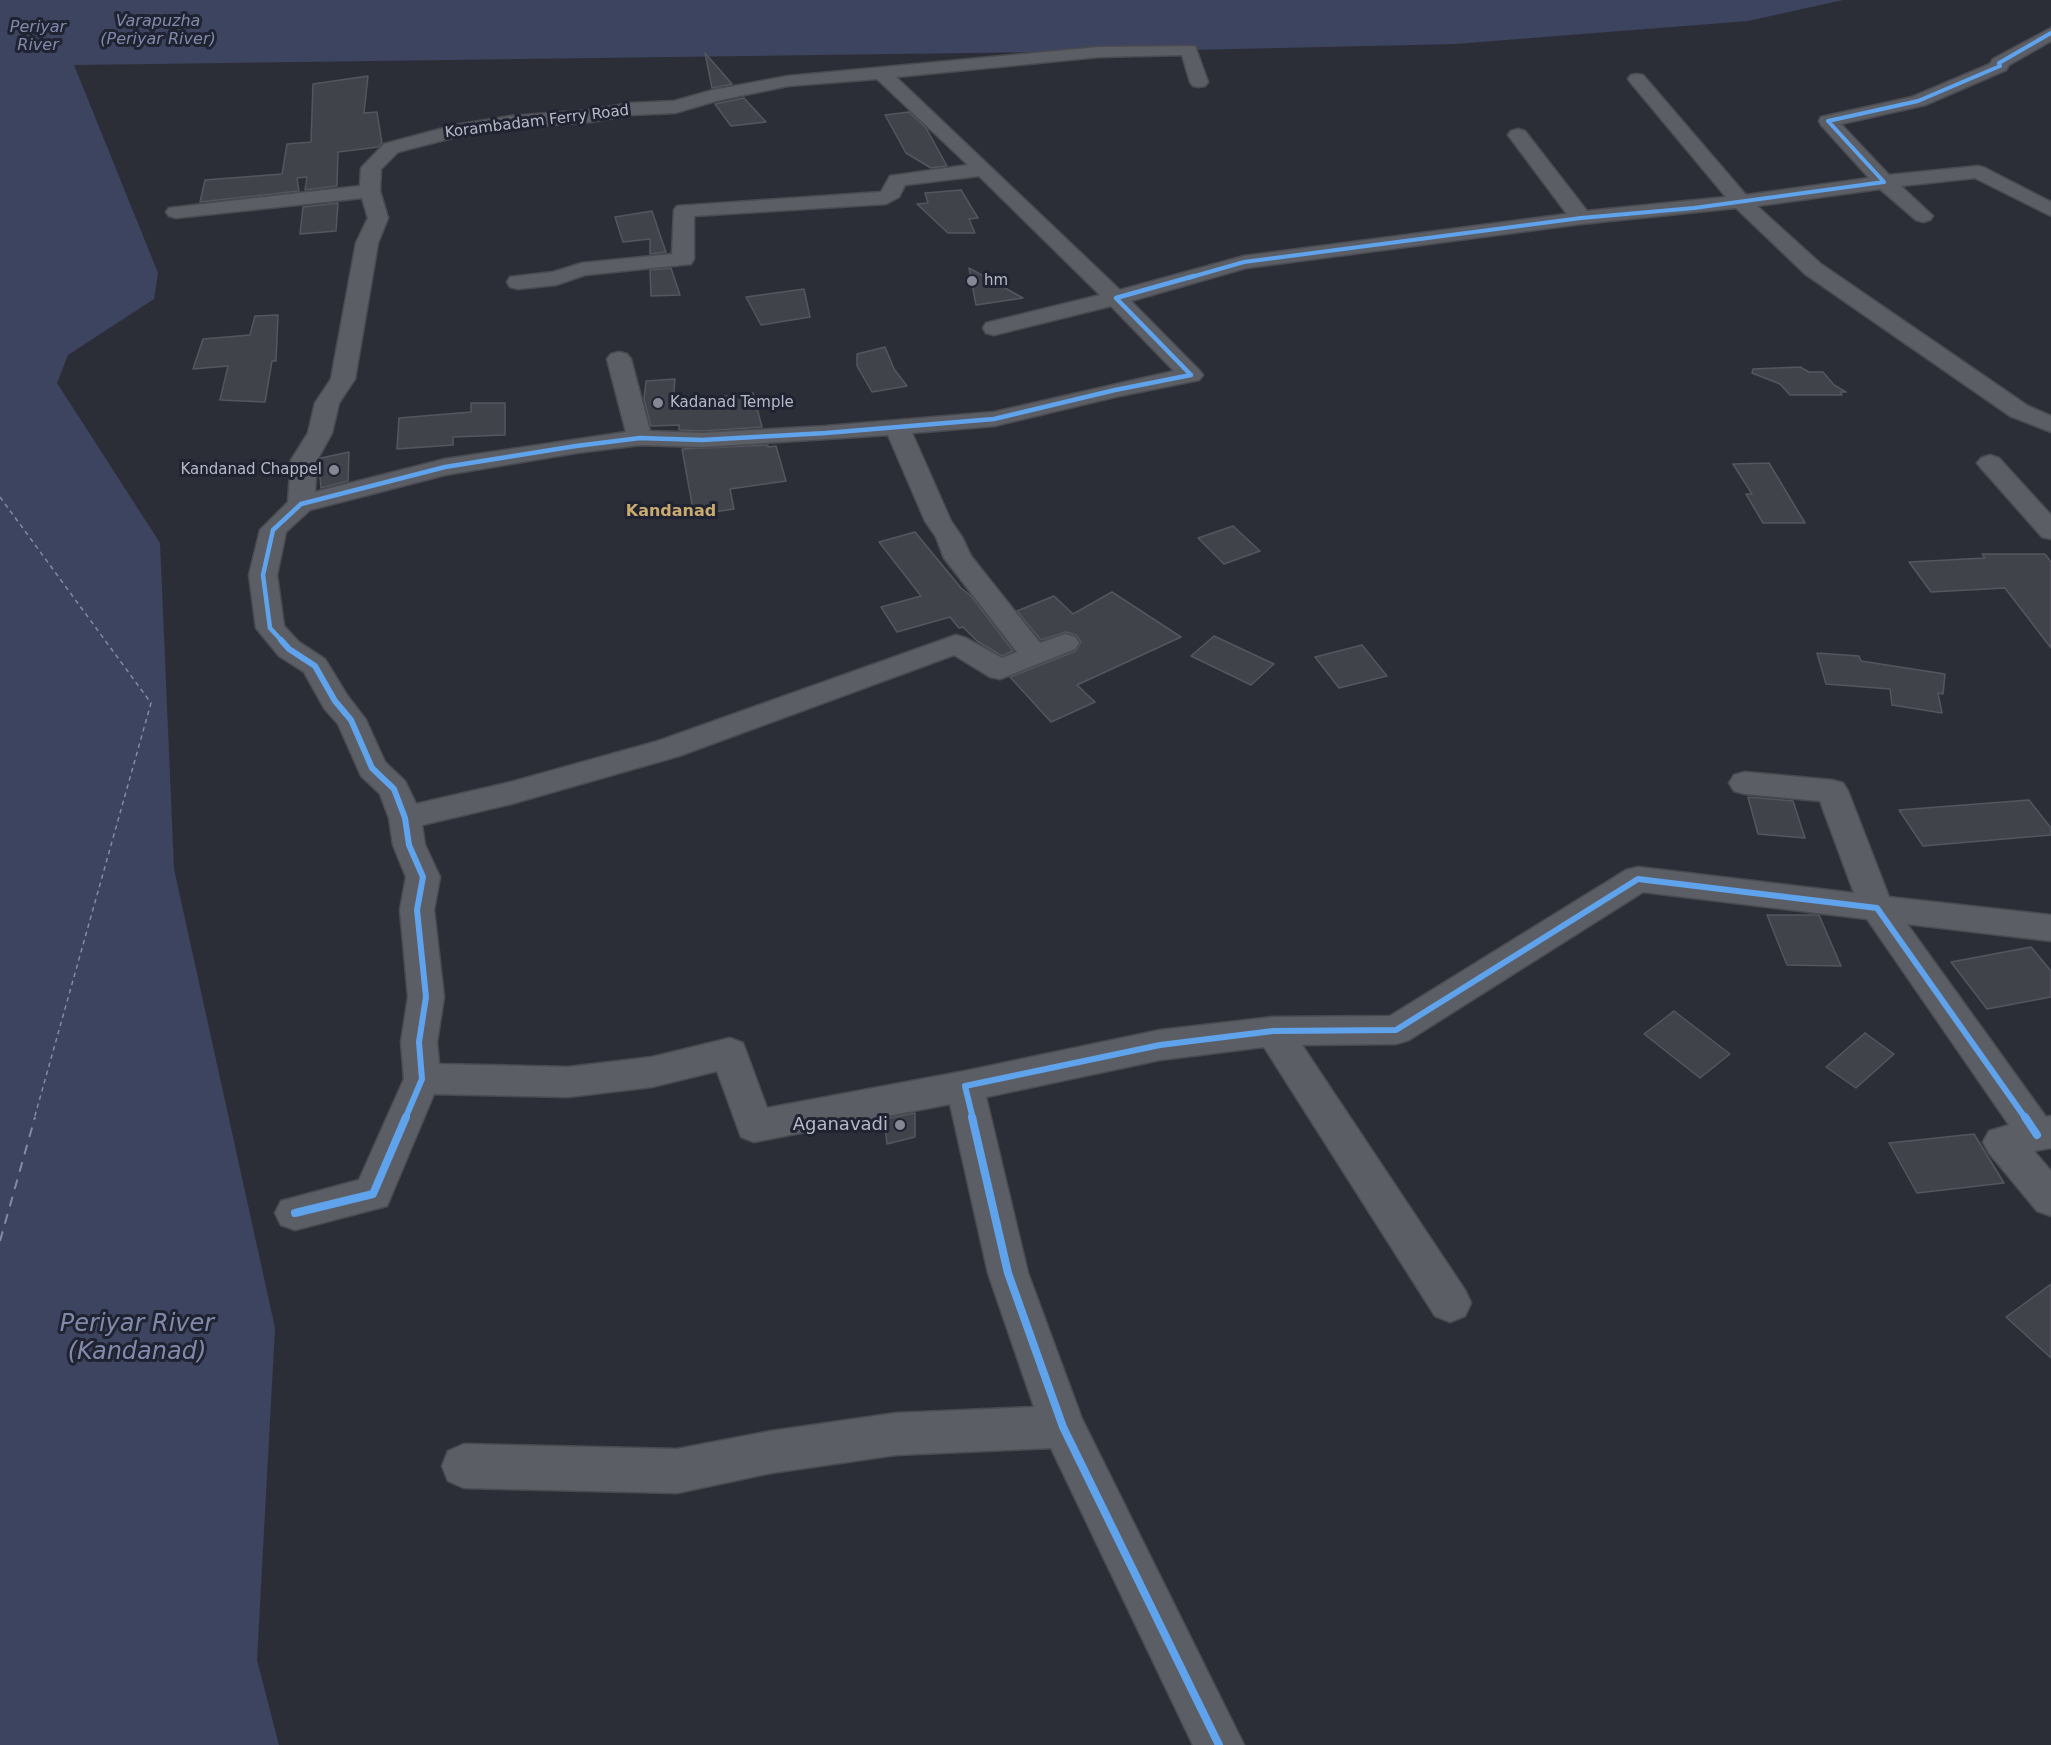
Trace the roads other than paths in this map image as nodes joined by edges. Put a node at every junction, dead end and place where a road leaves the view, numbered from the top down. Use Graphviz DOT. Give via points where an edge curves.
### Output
graph roads {
  1 [pos="2051,33"];
  2 [pos="882,73"];
  3 [pos="1637,79"];
  4 [pos="1199,82"];
  5 [pos="1518,135"];
  6 [pos="984,169"];
  7 [pos="1884,182"];
  8 [pos="2051,188"];
  9 [pos="369,191"];
  10 [pos="2020,194"];
  11 [pos="1740,201"];
  12 [pos="2051,210"];
  13 [pos="176,212"];
  14 [pos="1923,216"];
  15 [pos="1581,218"];
  16 [pos="518,282"];
  17 [pos="1116,298"];
  18 [pos="994,328"];
  19 [pos="619,359"];
  20 [pos="2051,406"];
  21 [pos="2019,411"];
  22 [pos="2051,425"];
  23 [pos="897,427"];
  24 [pos="640,438"];
  25 [pos="1990,464"];
  26 [pos="301,504"];
  27 [pos="2051,531"];
  28 [pos="1065,643"];
  29 [pos="1034,655"];
  30 [pos="1745,783"];
  31 [pos="405,818"];
  32 [pos="1877,908"];
  33 [pos="2051,928"];
  34 [pos="1273,1031"];
  35 [pos="422,1079"];
  36 [pos="965,1086"];
  37 [pos="2044,1134"];
  38 [pos="2051,1199"];
  39 [pos="295,1213"];
  40 [pos="1450,1303"];
  41 [pos="1063,1427"];
  42 [pos="464,1466"];
  43 [pos="1219,1745"];
  1 -- 7 [label="street" via="1999,63 2000,66 1918,101 1828,121"];
  2 -- 4 [label="street, Korambadam Ferry Road" via="1099,52 1189,50"];
  2 -- 6 [label="street"];
  2 -- 9 [label="street, Korambadam Ferry Road" via="788,81 675,107 511,122 423,138 391,148 371,168"];
  3 -- 11 [label="street"];
  5 -- 15 [label="street"];
  6 -- 16 [label="street" via="897,180 886,198 684,210 683,259 582,269 556,278"];
  6 -- 17 [label="street"];
  7 -- 10 [label="street" via="1978,172"];
  7 -- 11 [label="street"];
  7 -- 14 [label="street"];
  8 -- 10 [label="street"];
  9 -- 13 [label="street"];
  9 -- 26 [label="street" via="378,218 362,266 343,379 327,403 320,433 304,460"];
  10 -- 12 [label="street"];
  11 -- 15 [label="street"];
  11 -- 21 [label="street" via="1814,269"];
  15 -- 17 [label="street" via="1244,261"];
  17 -- 18 [label="street"];
  17 -- 23 [label="street" via="1191,375 994,419"];
  19 -- 24 [label="street"];
  20 -- 21 [label="street"];
  21 -- 22 [label="street"];
  23 -- 24 [label="street" via="702,440"];
  23 -- 29 [label="street" via="958,558"];
  24 -- 26 [label="street" via="445,467"];
  25 -- 27 [label="street"];
  26 -- 31 [label="street" via="273,530 263,575 270,628 288,649 315,666 351,720 372,768 394,789"];
  28 -- 29 [label="street"];
  29 -- 31 [label="street" via="1000,670 956,644 668,749"];
  30 -- 32 [label="street" via="1832,790"];
  31 -- 35 [label="street" via="409,845 423,877 417,910 426,997 419,1042"];
  32 -- 33 [label="street"];
  32 -- 34 [label="street" via="1638,879 1396,1030"];
  32 -- 37 [label="street"];
  34 -- 36 [label="street" via="1160,1045"];
  34 -- 40 [label="street"];
  35 -- 36 [label="street" via="568,1083 652,1072 730,1053 754,1126"];
  35 -- 39 [label="street" via="373,1194"];
  36 -- 41 [label="street" via="1008,1273"];
  37 -- 38 [label="street" via="2002,1142"];
  41 -- 42 [label="street" via="897,1434 771,1452 677,1471"];
  41 -- 43 [label="street"];
}
